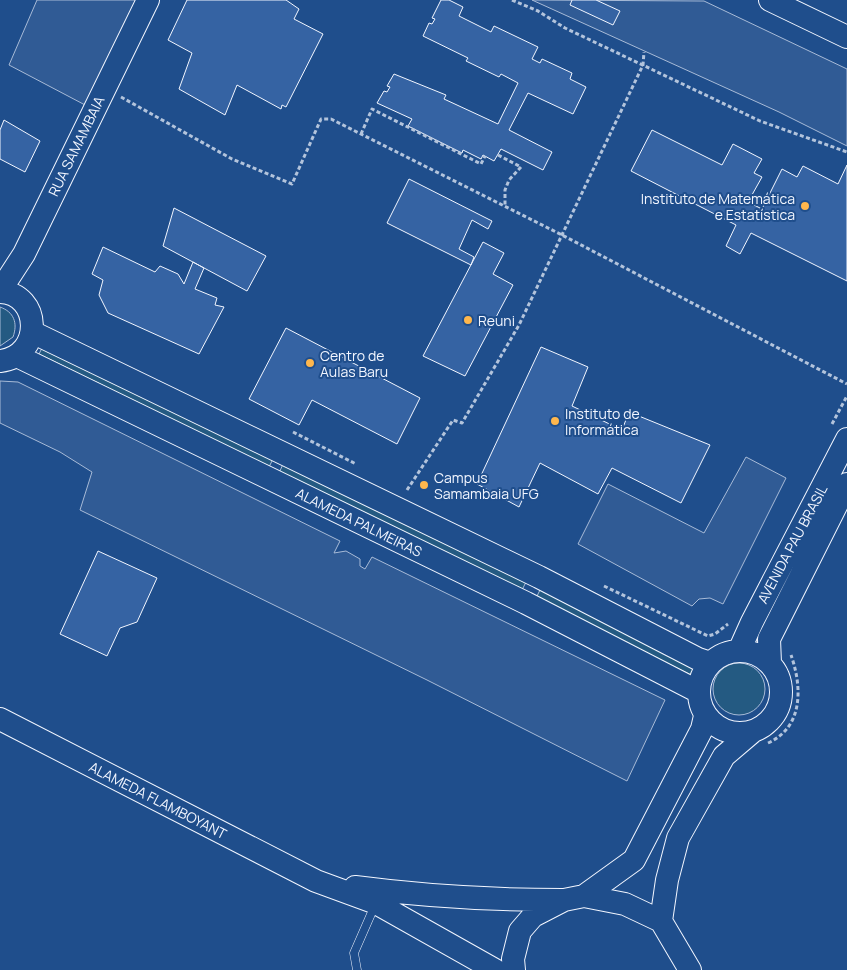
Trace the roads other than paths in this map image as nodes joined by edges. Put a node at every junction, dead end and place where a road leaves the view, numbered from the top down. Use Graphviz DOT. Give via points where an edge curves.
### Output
graph roads {
  1 [pos="148,0"];
  2 [pos="770,0"];
  3 [pos="847,37"];
  4 [pos="0,292"];
  5 [pos="32,332"];
  6 [pos="8,358"];
  7 [pos="838,434"];
  8 [pos="847,484"];
  9 [pos="739,650"];
  10 [pos="710,663"];
  11 [pos="770,663"];
  12 [pos="699,692"];
  13 [pos="706,716"];
  14 [pos="0,719"];
  15 [pos="757,738"];
  16 [pos="316,882"];
  17 [pos="574,898"];
  18 [pos="376,904"];
  19 [pos="662,921"];
  20 [pos="357,970"];
  21 [pos="494,970"];
  22 [pos="514,970"];
  23 [pos="690,970"];
  1 -- 4 [label="street, RUA SAMAMBAIA" via="24,254"];
  2 -- 3 [label="street"];
  4 -- 5 [label="street" via="22,302 32,321"];
  5 -- 6 [label="street" via="29,341"];
  5 -- 10 [label="street, ALAMEDA PALMEIRAS"];
  6 -- 12 [label="street, ALAMEDA PALMEIRAS" via="526,603"];
  7 -- 9 [label="street, AVENIDA PAU BRASIL"];
  8 -- 11 [label="street, AVENIDA PAU BRASIL" via="769,639"];
  9 -- 10 [label="street" via="718,656"];
  9 -- 11 [label="street" via="753,653"];
  10 -- 12 [label="street" via="703,672"];
  11 -- 15 [label="street" via="779,679 782,697 772,720"];
  12 -- 13 [label="street" via="700,705"];
  13 -- 15 [label="street" via="726,731"];
  13 -- 17 [label="street" via="634,860"];
  14 -- 16 [label="street, ALAMEDA FLAMBOYANT"];
  15 -- 19 [label="street" via="724,756 678,838 667,880"];
  16 -- 17 [label="street, ALAMEDA FLAMBOYANT" via="402,893 509,900"];
  16 -- 18 [label="street, ALAMEDA FLAMBOYANT"];
  17 -- 19 [label="street, ALAMEDA FLAMBOYANT" via="625,904"];
  17 -- 22 [label="street" via="533,916 520,931 513,959"];
  18 -- 20 [label="lane" via="354,953"];
  18 -- 21 [label="street, ALAMEDA FLAMBOYANT"];
  19 -- 23 [label="street"];
}
